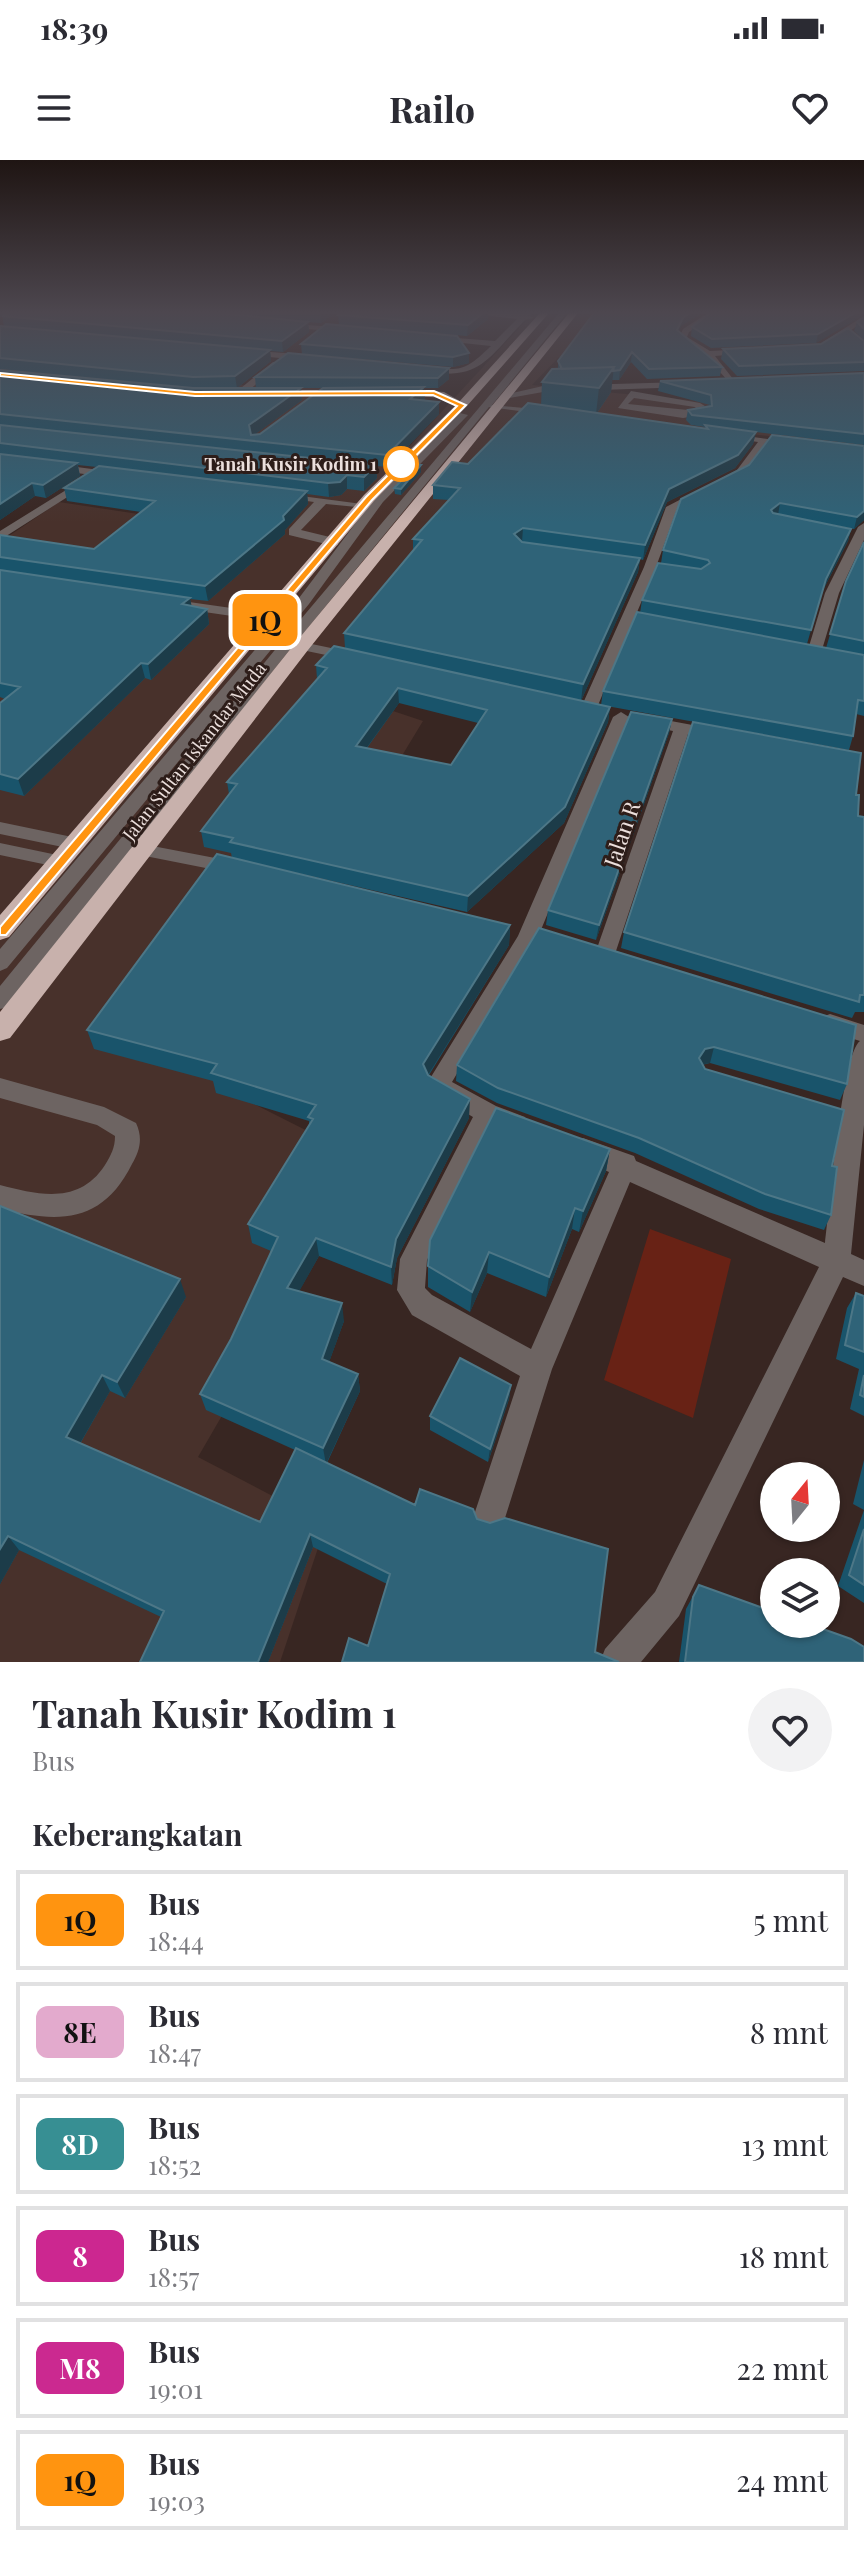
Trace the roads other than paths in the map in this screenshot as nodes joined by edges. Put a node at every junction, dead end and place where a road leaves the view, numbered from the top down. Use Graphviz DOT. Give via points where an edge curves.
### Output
graph roads {
  1 [pos="252,383"];
  2 [pos="482,383"];
  3 [pos="492,383"];
  4 [pos="505,383"];
  5 [pos="514,383"];
  6 [pos="691,384"];
  7 [pos="612,387"];
  8 [pos="543,389"];
  9 [pos="350,392"];
  10 [pos="392,392"];
  11 [pos="252,393"];
  12 [pos="266,393"];
  13 [pos="322,393"];
  14 [pos="227,394"];
  15 [pos="239,394"];
  16 [pos="631,394"];
  17 [pos="504,395"];
  18 [pos="462,405"];
  19 [pos="300,409"];
  20 [pos="554,414"];
  21 [pos="720,434"];
  22 [pos="765,440"];
  23 [pos="807,445"];
  24 [pos="4,463"];
  25 [pos="98,473"];
  26 [pos="128,476"];
  27 [pos="263,493"];
  28 [pos="323,500"];
  29 [pos="364,505"];
  30 [pos="862,532"];
  31 [pos="845,534"];
  32 [pos="0,536"];
  33 [pos="334,542"];
  34 [pos="157,601"];
  35 [pos="267,617"];
  36 [pos="626,617"];
  37 [pos="642,620"];
  38 [pos="302,646"];
  39 [pos="813,652"];
  40 [pos="377,663"];
  41 [pos="621,717"];
  42 [pos="682,729"];
  43 [pos="725,736"];
  44 [pos="0,828"];
  45 [pos="77,844"];
  46 [pos="0,849"];
  47 [pos="142,850"];
  48 [pos="62,862"];
  49 [pos="249,870"];
  50 [pos="0,931"];
  51 [pos="500,931"];
  52 [pos="534,935"];
  53 [pos="605,954"];
  54 [pos="0,963"];
  55 [pos="0,1001"];
  56 [pos="807,1016"];
  57 [pos="0,1031"];
  58 [pos="864,1034"];
  59 [pos="864,1049"];
  60 [pos="0,1088"];
  61 [pos="824,1109"];
  62 [pos="487,1113"];
  63 [pos="853,1117"];
  64 [pos="625,1164"];
  65 [pos="0,1197"];
  66 [pos="850,1266"];
  67 [pos="537,1369"];
  68 [pos="489,1518"];
  69 [pos="618,1662"];
  1 -- 15 [label="street"];
  2 -- 18 [label="highway, Jalan Sultan Iskandar Muda"];
  3 -- 54 [label="street" via="379,500 304,601"];
  4 -- 55 [label="street"];
  5 -- 17 [label="highway, Jalan Sultan Iskandar Muda"];
  6 -- 7 [label="street"];
  7 -- 8 [label="street"];
  7 -- 16 [label="street"];
  8 -- 17 [label="street"];
  8 -- 17 [label="street"];
  9 -- 13 [label="main road"];
  10 -- 18 [label="main road" via="434,393"];
  11 -- 15 [label="main road"];
  12 -- 13 [label="main road"];
  13 -- 19 [label="street"];
  14 -- 15 [label="main road"];
  16 -- 16 [label="street" via="697,405 703,414 621,406"];
  17 -- 20 [label="street"];
  17 -- 38 [label="highway, Jalan Sultan Iskandar Muda"];
  18 -- 29 [label="highway, Jalan Sultan Iskandar Muda" via="385,473"];
  21 -- 22 [label="street"];
  22 -- 23 [label="street"];
  22 -- 36 [label="street" via="741,472 676,502"];
  24 -- 25 [label="street"];
  25 -- 26 [label="street"];
  25 -- 32 [label="street"];
  27 -- 28 [label="street"];
  28 -- 29 [label="street"];
  28 -- 33 [label="street" via="293,532"];
  29 -- 33 [label="highway, Jalan Sultan Iskandar Muda"];
  30 -- 31 [label="street"];
  30 -- 39 [label="street" via="832,593"];
  33 -- 35 [label="highway, Jalan Sultan Iskandar Muda"];
  34 -- 35 [label="street"];
  35 -- 45 [label="highway, Jalan Sultan Iskandar Muda"];
  36 -- 37 [label="street"];
  36 -- 41 [label="street" via="580,708"];
  38 -- 40 [label="street"];
  38 -- 47 [label="highway, Jalan Sultan Iskandar Muda"];
  41 -- 42 [label="street"];
  41 -- 52 [label="street"];
  42 -- 43 [label="street"];
  42 -- 53 [label="street, Jalan R"];
  44 -- 45 [label="street"];
  45 -- 48 [label="highway, Jalan Sultan Iskandar Muda"];
  46 -- 48 [label="street"];
  47 -- 49 [label="street"];
  47 -- 57 [label="highway, Jalan Sultan Iskandar Muda"];
  48 -- 50 [label="highway, Jalan Sultan Iskandar Muda"];
  51 -- 52 [label="street"];
  52 -- 62 [label="street" via="438,1085"];
  56 -- 58 [label="street"];
  59 -- 63 [label="street"];
  60 -- 65 [label="street" via="104,1117 127,1130 129,1138 115,1173 83,1202 42,1208"];
  61 -- 63 [label="street"];
  62 -- 64 [label="street"];
  62 -- 67 [label="street" via="414,1259 411,1292 422,1305"];
  63 -- 66 [label="street"];
  64 -- 66 [label="street"];
  64 -- 67 [label="street"];
  66 -- 69 [label="street" via="667,1604"];
  67 -- 68 [label="street"];
}
